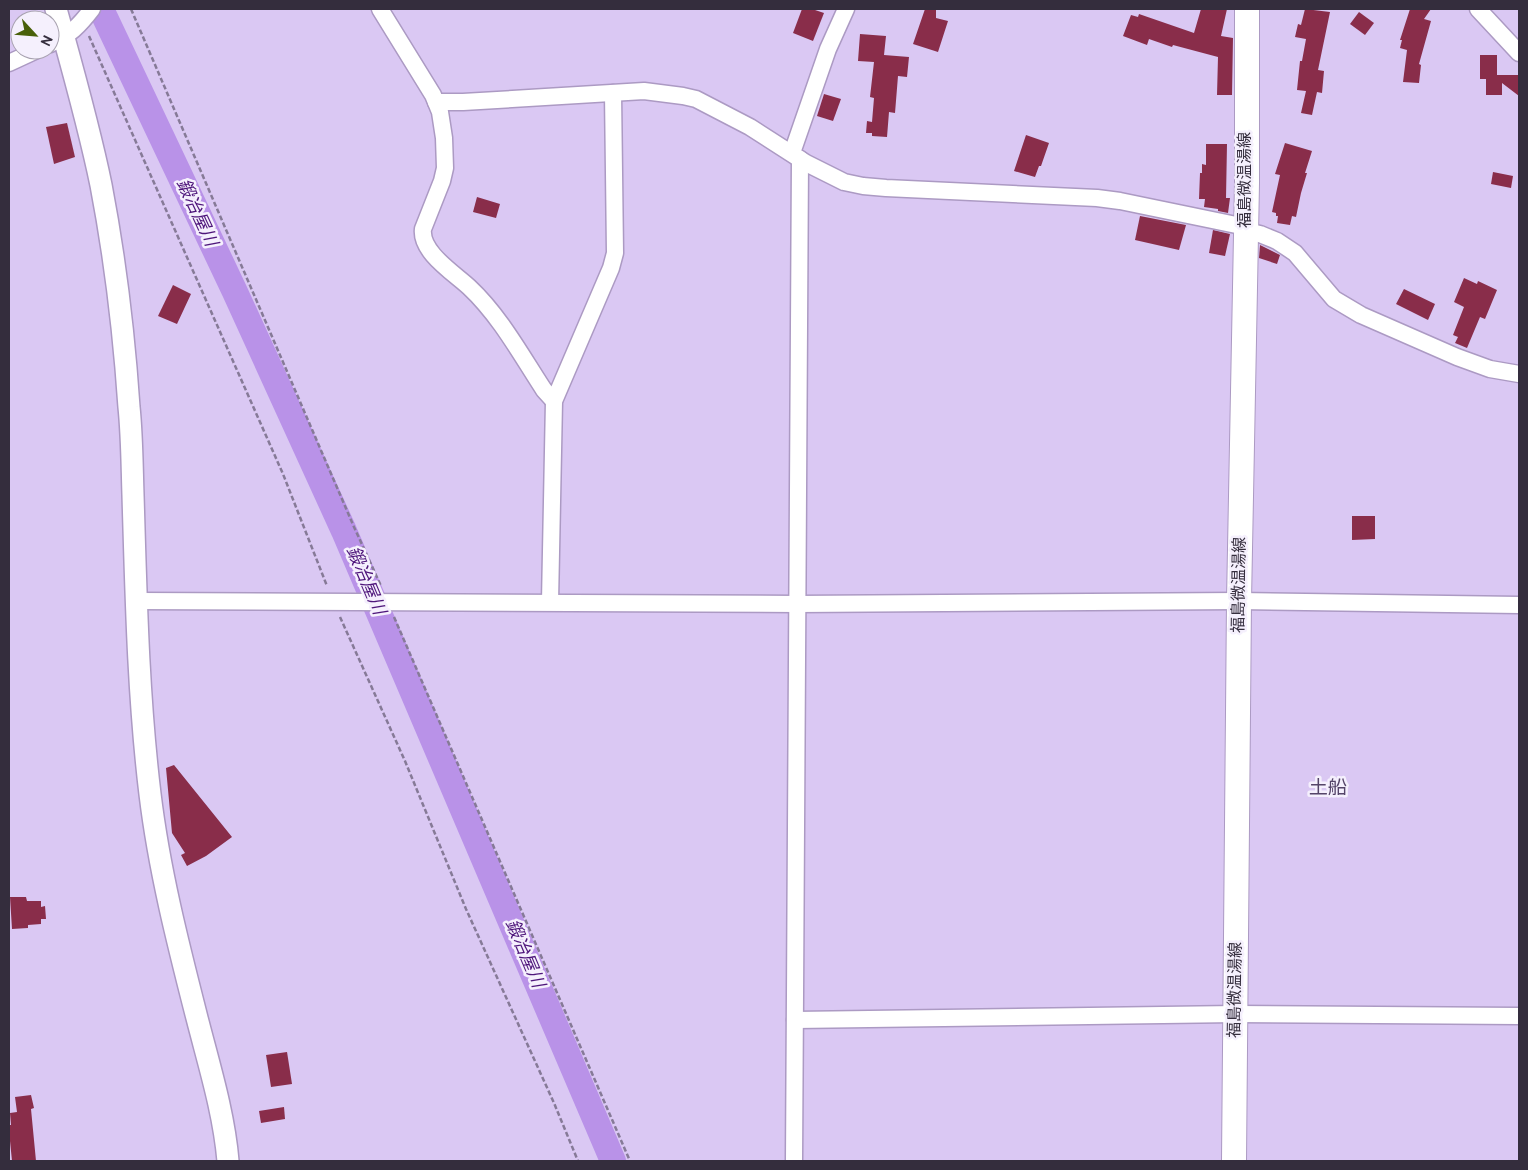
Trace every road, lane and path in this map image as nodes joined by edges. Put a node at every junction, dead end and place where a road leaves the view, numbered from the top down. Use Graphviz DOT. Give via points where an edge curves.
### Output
graph roads {
  1 [pos="380,9"];
  2 [pos="846,9"];
  3 [pos="1246,9"];
  4 [pos="1478,9"];
  5 [pos="87,15"];
  6 [pos="60,38"];
  7 [pos="60,48"];
  8 [pos="1519,53"];
  9 [pos="613,92"];
  10 [pos="436,102"];
  11 [pos="796,156"];
  12 [pos="1246,229"];
  13 [pos="1519,374"];
  14 [pos="554,401"];
  15 [pos="137,601"];
  16 [pos="1239,601"];
  17 [pos="550,602"];
  18 [pos="797,604"];
  19 [pos="1519,605"];
  20 [pos="1236,1014"];
  21 [pos="1519,1016"];
  22 [pos="795,1020"];
  23 [pos="228,1161"];
  24 [pos="794,1161"];
  25 [pos="1234,1161"];
  1 -- 10 [label="street"];
  2 -- 11 [label="street" via="828,49"];
  3 -- 12 [label="main road, 福島微温湯線"];
  4 -- 8 [label="street"];
  5 -- 6 [label="street"];
  7 -- 15 [label="street" via="81,101 101,186 114,268 130,407"];
  9 -- 10 [label="street"];
  9 -- 11 [label="street" via="656,92 696,99"];
  9 -- 14 [label="street" via="616,231 613,262"];
  10 -- 14 [label="street" via="444,138 444,168 423,229 425,245 484,301"];
  11 -- 12 [label="street" via="844,182 864,186 1097,198"];
  11 -- 18 [label="street"];
  12 -- 13 [label="street" via="1277,241 1295,253 1334,299 1361,315 1490,369"];
  12 -- 16 [label="main road, 福島微温湯線"];
  14 -- 17 [label="street"];
  15 -- 17 [label="street"];
  15 -- 23 [label="street" via="143,713 156,833 181,956 215,1088"];
  16 -- 18 [label="street"];
  16 -- 19 [label="street"];
  16 -- 20 [label="main road, 福島微温湯線"];
  17 -- 18 [label="street"];
  18 -- 22 [label="street"];
  20 -- 21 [label="street"];
  20 -- 22 [label="street"];
  20 -- 25 [label="main road, 福島微温湯線"];
  22 -- 24 [label="street"];
}
